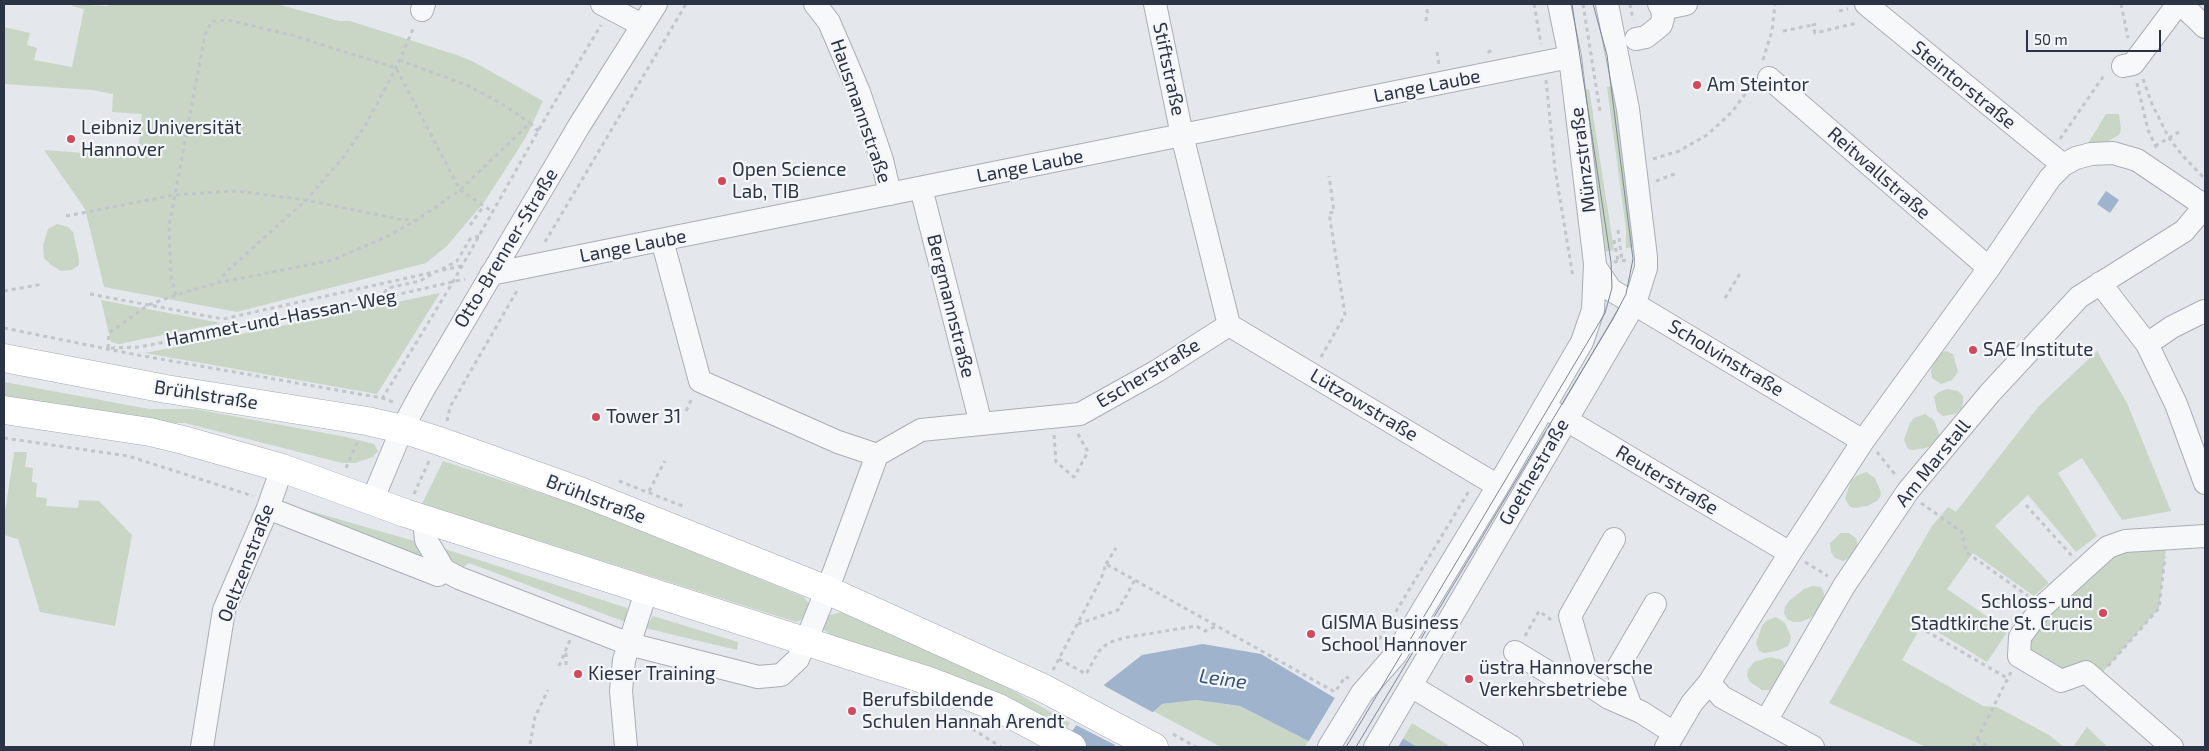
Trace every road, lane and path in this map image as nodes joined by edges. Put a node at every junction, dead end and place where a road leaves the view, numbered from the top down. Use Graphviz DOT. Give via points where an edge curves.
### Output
graph roads {
  1 [pos="656,4"];
  2 [pos="686,4"];
  3 [pos="815,4"];
  4 [pos="1156,4"];
  5 [pos="1428,4"];
  6 [pos="1534,4"];
  7 [pos="1559,4"];
  8 [pos="1582,4"];
  9 [pos="1686,4"];
  10 [pos="1775,4"];
  11 [pos="2121,4"];
  12 [pos="2179,4"];
  13 [pos="1660,6"];
  14 [pos="423,7"];
  15 [pos="608,7"];
  16 [pos="1873,10"];
  17 [pos="1609,11"];
  18 [pos="1426,21"];
  19 [pos="642,25"];
  20 [pos="2205,26"];
  21 [pos="1783,31"];
  22 [pos="1636,39"];
  23 [pos="1541,50"];
  24 [pos="1570,57"];
  25 [pos="399,60"];
  26 [pos="2126,64"];
  27 [pos="396,68"];
  28 [pos="1761,75"];
  29 [pos="1545,77"];
  30 [pos="1600,111"];
  31 [pos="530,123"];
  32 [pos="540,132"];
  33 [pos="2179,132"];
  34 [pos="1182,135"];
  35 [pos="2169,138"];
  36 [pos="2058,142"];
  37 [pos="2155,146"];
  38 [pos="2160,154"];
  39 [pos="1652,160"];
  40 [pos="2063,165"];
  41 [pos="1329,176"];
  42 [pos="2205,178"];
  43 [pos="921,188"];
  44 [pos="460,190"];
  45 [pos="890,194"];
  46 [pos="174,195"];
  47 [pos="306,200"];
  48 [pos="2205,206"];
  49 [pos="483,207"];
  50 [pos="494,212"];
  51 [pos="66,216"];
  52 [pos="417,220"];
  53 [pos="470,226"];
  54 [pos="1618,230"];
  55 [pos="480,236"];
  56 [pos="1613,237"];
  57 [pos="662,240"];
  58 [pos="1646,258"];
  59 [pos="1620,261"];
  60 [pos="462,266"];
  61 [pos="1596,266"];
  62 [pos="531,267"];
  63 [pos="1571,268"];
  64 [pos="1989,268"];
  65 [pos="438,271"];
  66 [pos="1741,272"];
  67 [pos="491,274"];
  68 [pos="453,282"];
  69 [pos="217,283"];
  70 [pos="2100,283"];
  71 [pos="43,284"];
  72 [pos="1574,286"];
  73 [pos="4,290"];
  74 [pos="90,294"];
  75 [pos="176,295"];
  76 [pos="1725,298"];
  77 [pos="379,299"];
  78 [pos="1634,303"];
  79 [pos="148,306"];
  80 [pos="2205,313"];
  81 [pos="1229,325"];
  82 [pos="4,328"];
  83 [pos="2146,344"];
  84 [pos="108,348"];
  85 [pos="4,358"];
  86 [pos="1312,373"];
  87 [pos="1544,406"];
  88 [pos="4,410"];
  89 [pos="1060,416"];
  90 [pos="1565,419"];
  91 [pos="367,421"];
  92 [pos="981,424"];
  93 [pos="402,429"];
  94 [pos="4,438"];
  95 [pos="439,441"];
  96 [pos="1863,441"];
  97 [pos="877,455"];
  98 [pos="665,461"];
  99 [pos="282,468"];
  100 [pos="1489,480"];
  101 [pos="2205,483"];
  102 [pos="1908,491"];
  103 [pos="372,501"];
  104 [pos="270,504"];
  105 [pos="2026,505"];
  106 [pos="636,514"];
  107 [pos="414,516"];
  108 [pos="2205,536"];
  109 [pos="2167,539"];
  110 [pos="1614,540"];
  111 [pos="1116,548"];
  112 [pos="1790,553"];
  113 [pos="1106,564"];
  114 [pos="2084,569"];
  115 [pos="444,570"];
  116 [pos="1135,580"];
  117 [pos="1844,586"];
  118 [pos="827,590"];
  119 [pos="646,592"];
  120 [pos="1655,604"];
  121 [pos="2043,606"];
  122 [pos="1572,623"];
  123 [pos="577,624"];
  124 [pos="1077,624"];
  125 [pos="1217,626"];
  126 [pos="1926,631"];
  127 [pos="806,641"];
  128 [pos="629,644"];
  129 [pos="566,648"];
  130 [pos="1374,648"];
  131 [pos="1516,652"];
  132 [pos="2019,656"];
  133 [pos="1058,659"];
  134 [pos="566,665"];
  135 [pos="559,666"];
  136 [pos="2007,678"];
  137 [pos="1582,680"];
  138 [pos="2096,680"];
  139 [pos="1342,681"];
  140 [pos="1709,684"];
  141 [pos="1411,686"];
  142 [pos="1042,688"];
  143 [pos="548,690"];
  144 [pos="1631,707"];
  145 [pos="943,712"];
  146 [pos="1766,721"];
  147 [pos="1977,739"];
  148 [pos="1670,740"];
  149 [pos="1145,742"];
  150 [pos="530,744"];
  151 [pos="1065,744"];
  152 [pos="1799,744"];
  153 [pos="202,747"];
  154 [pos="626,747"];
  155 [pos="1001,747"];
  156 [pos="1329,747"];
  157 [pos="1374,747"];
  158 [pos="1512,747"];
  159 [pos="1973,747"];
  160 [pos="1989,747"];
  161 [pos="2172,747"];
  1 -- 19 [label="street, Otto-Brenner-Straße"];
  2 -- 62 [label="path"];
  3 -- 45 [label="street, Hausmannstraße" via="830,22 858,92 882,160"];
  4 -- 34 [label="street, Stiftstraße"];
  5 -- 18 [label="path"];
  6 -- 23 [label="path"];
  7 -- 24 [label="street, Münzstraße"];
  8 -- 30 [label="path"];
  9 -- 13 [label="street"];
  10 -- 28 [label="path"];
  11 -- 26 [label="path"];
  12 -- 20 [label="street"];
  12 -- 26 [label="street"];
  13 -- 22 [label="street" via="1661,25 1646,37"];
  14 -- 25 [label="path"];
  15 -- 19 [label="street"];
  15 -- 32 [label="path"];
  16 -- 21 [label="path" via="1815,33 1814,24"];
  16 -- 40 [label="street, Steintorstraße"];
  17 -- 58 [label="street, Goethestraße" via="1628,109"];
  19 -- 67 [label="street, Otto-Brenner-Straße"];
  24 -- 34 [label="street, Lange Laube"];
  24 -- 61 [label="street, Münzstraße"];
  25 -- 27 [label="path"];
  25 -- 31 [label="path" via="470,86"];
  26 -- 35 [label="path"];
  26 -- 36 [label="path"];
  26 -- 37 [label="path"];
  27 -- 44 [label="path"];
  27 -- 46 [label="path" via="295,36 228,20 212,21 205,35"];
  27 -- 47 [label="path" via="365,126 342,159"];
  28 -- 39 [label="path" via="1732,112 1707,135 1679,151"];
  28 -- 64 [label="street, Reitwallstraße"];
  29 -- 63 [label="path" via="1555,169"];
  31 -- 32 [label="path"];
  31 -- 44 [label="path"];
  32 -- 50 [label="path"];
  33 -- 35 [label="path"];
  34 -- 43 [label="street, Lange Laube"];
  34 -- 81 [label="street"];
  35 -- 37 [label="path"];
  35 -- 42 [label="path"];
  37 -- 38 [label="path"];
  40 -- 48 [label="street" via="2091,154 2113,153 2137,160"];
  40 -- 64 [label="street" via="2050,178"];
  41 -- 86 [label="path" via="1334,212 1329,214 1345,315"];
  43 -- 45 [label="street, Lange Laube"];
  43 -- 92 [label="street, Bergmannstraße"];
  44 -- 49 [label="path"];
  44 -- 52 [label="path"];
  45 -- 57 [label="street, Lange Laube"];
  46 -- 47 [label="path" via="237,191"];
  46 -- 51 [label="path"];
  46 -- 75 [label="path" via="169,256"];
  47 -- 52 [label="path"];
  47 -- 69 [label="path"];
  48 -- 70 [label="street, Am Marstall" via="2184,230"];
  49 -- 50 [label="path"];
  49 -- 53 [label="path"];
  50 -- 55 [label="path"];
  52 -- 69 [label="path" via="334,260"];
  54 -- 59 [label="path"];
  55 -- 60 [label="path"];
  55 -- 65 [label="path" via="470,239 457,261"];
  56 -- 59 [label="path"];
  57 -- 62 [label="street, Lange Laube"];
  57 -- 97 [label="street" via="700,381 838,442"];
  58 -- 59 [label="path"];
  58 -- 78 [label="street, Goethestraße" via="1646,268"];
  59 -- 61 [label="path"];
  60 -- 65 [label="path"];
  60 -- 68 [label="path"];
  61 -- 63 [label="path"];
  61 -- 78 [label="street, Scholvinstraße" via="1611,290"];
  61 -- 87 [label="street, Goethestraße" via="1593,310 1582,342"];
  62 -- 67 [label="street, Lange Laube"];
  62 -- 95 [label="path" via="450,407"];
  63 -- 72 [label="path"];
  64 -- 96 [label="street"];
  65 -- 77 [label="path" via="420,281 388,288"];
  65 -- 79 [label="path" via="223,319"];
  66 -- 76 [label="path"];
  67 -- 93 [label="street, Otto-Brenner-Straße"];
  68 -- 77 [label="path, Hammet-und-Hassan-Weg"];
  68 -- 91 [label="path"];
  69 -- 75 [label="path"];
  70 -- 83 [label="street"];
  70 -- 102 [label="street, Am Marstall" via="2079,297 2041,338"];
  71 -- 73 [label="path"];
  74 -- 79 [label="path"];
  75 -- 79 [label="path"];
  77 -- 84 [label="path, Hammet-und-Hassan-Weg" via="139,347"];
  78 -- 90 [label="street, Goethestraße"];
  78 -- 96 [label="street, Scholvinstraße"];
  79 -- 84 [label="path" via="109,333"];
  80 -- 83 [label="street" via="2172,327"];
  81 -- 86 [label="street, Lützowstraße"];
  81 -- 89 [label="street, Escherstraße" via="1080,414"];
  82 -- 84 [label="path, Hammet-und-Hassan-Weg"];
  83 -- 101 [label="street" via="2176,404"];
  85 -- 91 [label="main road, Brühlstraße" via="166,389"];
  86 -- 100 [label="street, Lützowstraße"];
  87 -- 90 [label="street, Reuterstraße"];
  87 -- 100 [label="street, Goethestraße"];
  88 -- 99 [label="main road" via="150,432"];
  89 -- 89 [label="path" via="1056,462 1074,477 1088,452"];
  89 -- 92 [label="street, Escherstraße"];
  90 -- 112 [label="street, Reuterstraße"];
  90 -- 141 [label="street, Goethestraße"];
  91 -- 93 [label="main road, Brühlstraße"];
  92 -- 97 [label="street, Escherstraße" via="921,430"];
  93 -- 95 [label="main road, Brühlstraße"];
  93 -- 103 [label="street, Otto-Brenner-Straße"];
  94 -- 104 [label="path" via="128,456"];
  95 -- 106 [label="main road, Brühlstraße"];
  95 -- 107 [label="path"];
  96 -- 102 [label="path" via="1876,450"];
  96 -- 112 [label="street"];
  97 -- 118 [label="street"];
  98 -- 106 [label="path"];
  99 -- 103 [label="main road"];
  99 -- 104 [label="street, Oeltzenstraße"];
  100 -- 130 [label="path"];
  100 -- 156 [label="street, Goethestraße" via="1396,654 1362,693"];
  102 -- 117 [label="street, Am Marstall"];
  102 -- 121 [label="path" via="1962,532 1966,552"];
  103 -- 107 [label="main road"];
  104 -- 115 [label="street" via="438,575"];
  104 -- 153 [label="street, Oeltzenstraße" via="224,610"];
  105 -- 114 [label="path"];
  106 -- 118 [label="main road, Brühlstraße"];
  107 -- 115 [label="street"];
  107 -- 119 [label="main road"];
  108 -- 109 [label="street"];
  109 -- 114 [label="street" via="2125,541 2108,547"];
  109 -- 138 [label="path" via="2159,608"];
  110 -- 122 [label="street" via="1570,616"];
  111 -- 113 [label="path"];
  112 -- 117 [label="path"];
  112 -- 140 [label="street"];
  113 -- 116 [label="path"];
  113 -- 124 [label="path"];
  114 -- 121 [label="street"];
  115 -- 123 [label="street"];
  116 -- 124 [label="path" via="1118,610"];
  116 -- 125 [label="path"];
  117 -- 146 [label="street, Am Marstall"];
  118 -- 127 [label="street"];
  118 -- 142 [label="main road, Brühlstraße"];
  119 -- 127 [label="main road"];
  119 -- 128 [label="street"];
  120 -- 144 [label="street" via="1618,669"];
  121 -- 132 [label="street" via="2020,637"];
  122 -- 131 [label="path" via="1551,620 1539,611"];
  122 -- 137 [label="street" via="1584,665"];
  123 -- 128 [label="street"];
  123 -- 129 [label="path"];
  124 -- 133 [label="path"];
  125 -- 133 [label="path" via="1205,631 1196,626 1108,643 1099,651 1086,674"];
  125 -- 139 [label="path" via="1335,692"];
  126 -- 136 [label="path"];
  127 -- 128 [label="street" via="798,659 781,675 758,677"];
  127 -- 151 [label="main road" via="964,694 1028,722"];
  128 -- 154 [label="street" via="621,690"];
  129 -- 134 [label="path"];
  129 -- 135 [label="path"];
  131 -- 137 [label="street" via="1566,683"];
  132 -- 136 [label="path"];
  132 -- 138 [label="street" via="2060,680 2086,672"];
  133 -- 142 [label="path"];
  136 -- 147 [label="path"];
  137 -- 144 [label="street" via="1609,698"];
  138 -- 161 [label="street"];
  140 -- 146 [label="street" via="1722,697"];
  140 -- 148 [label="street" via="1692,703"];
  141 -- 157 [label="street, Goethestraße"];
  141 -- 158 [label="street"];
  142 -- 149 [label="main road, Brühlstraße"];
  143 -- 150 [label="path" via="535,717"];
  144 -- 148 [label="street"];
  145 -- 155 [label="path"];
  146 -- 152 [label="street"];
  147 -- 159 [label="path"];
  147 -- 160 [label="path"];
}
